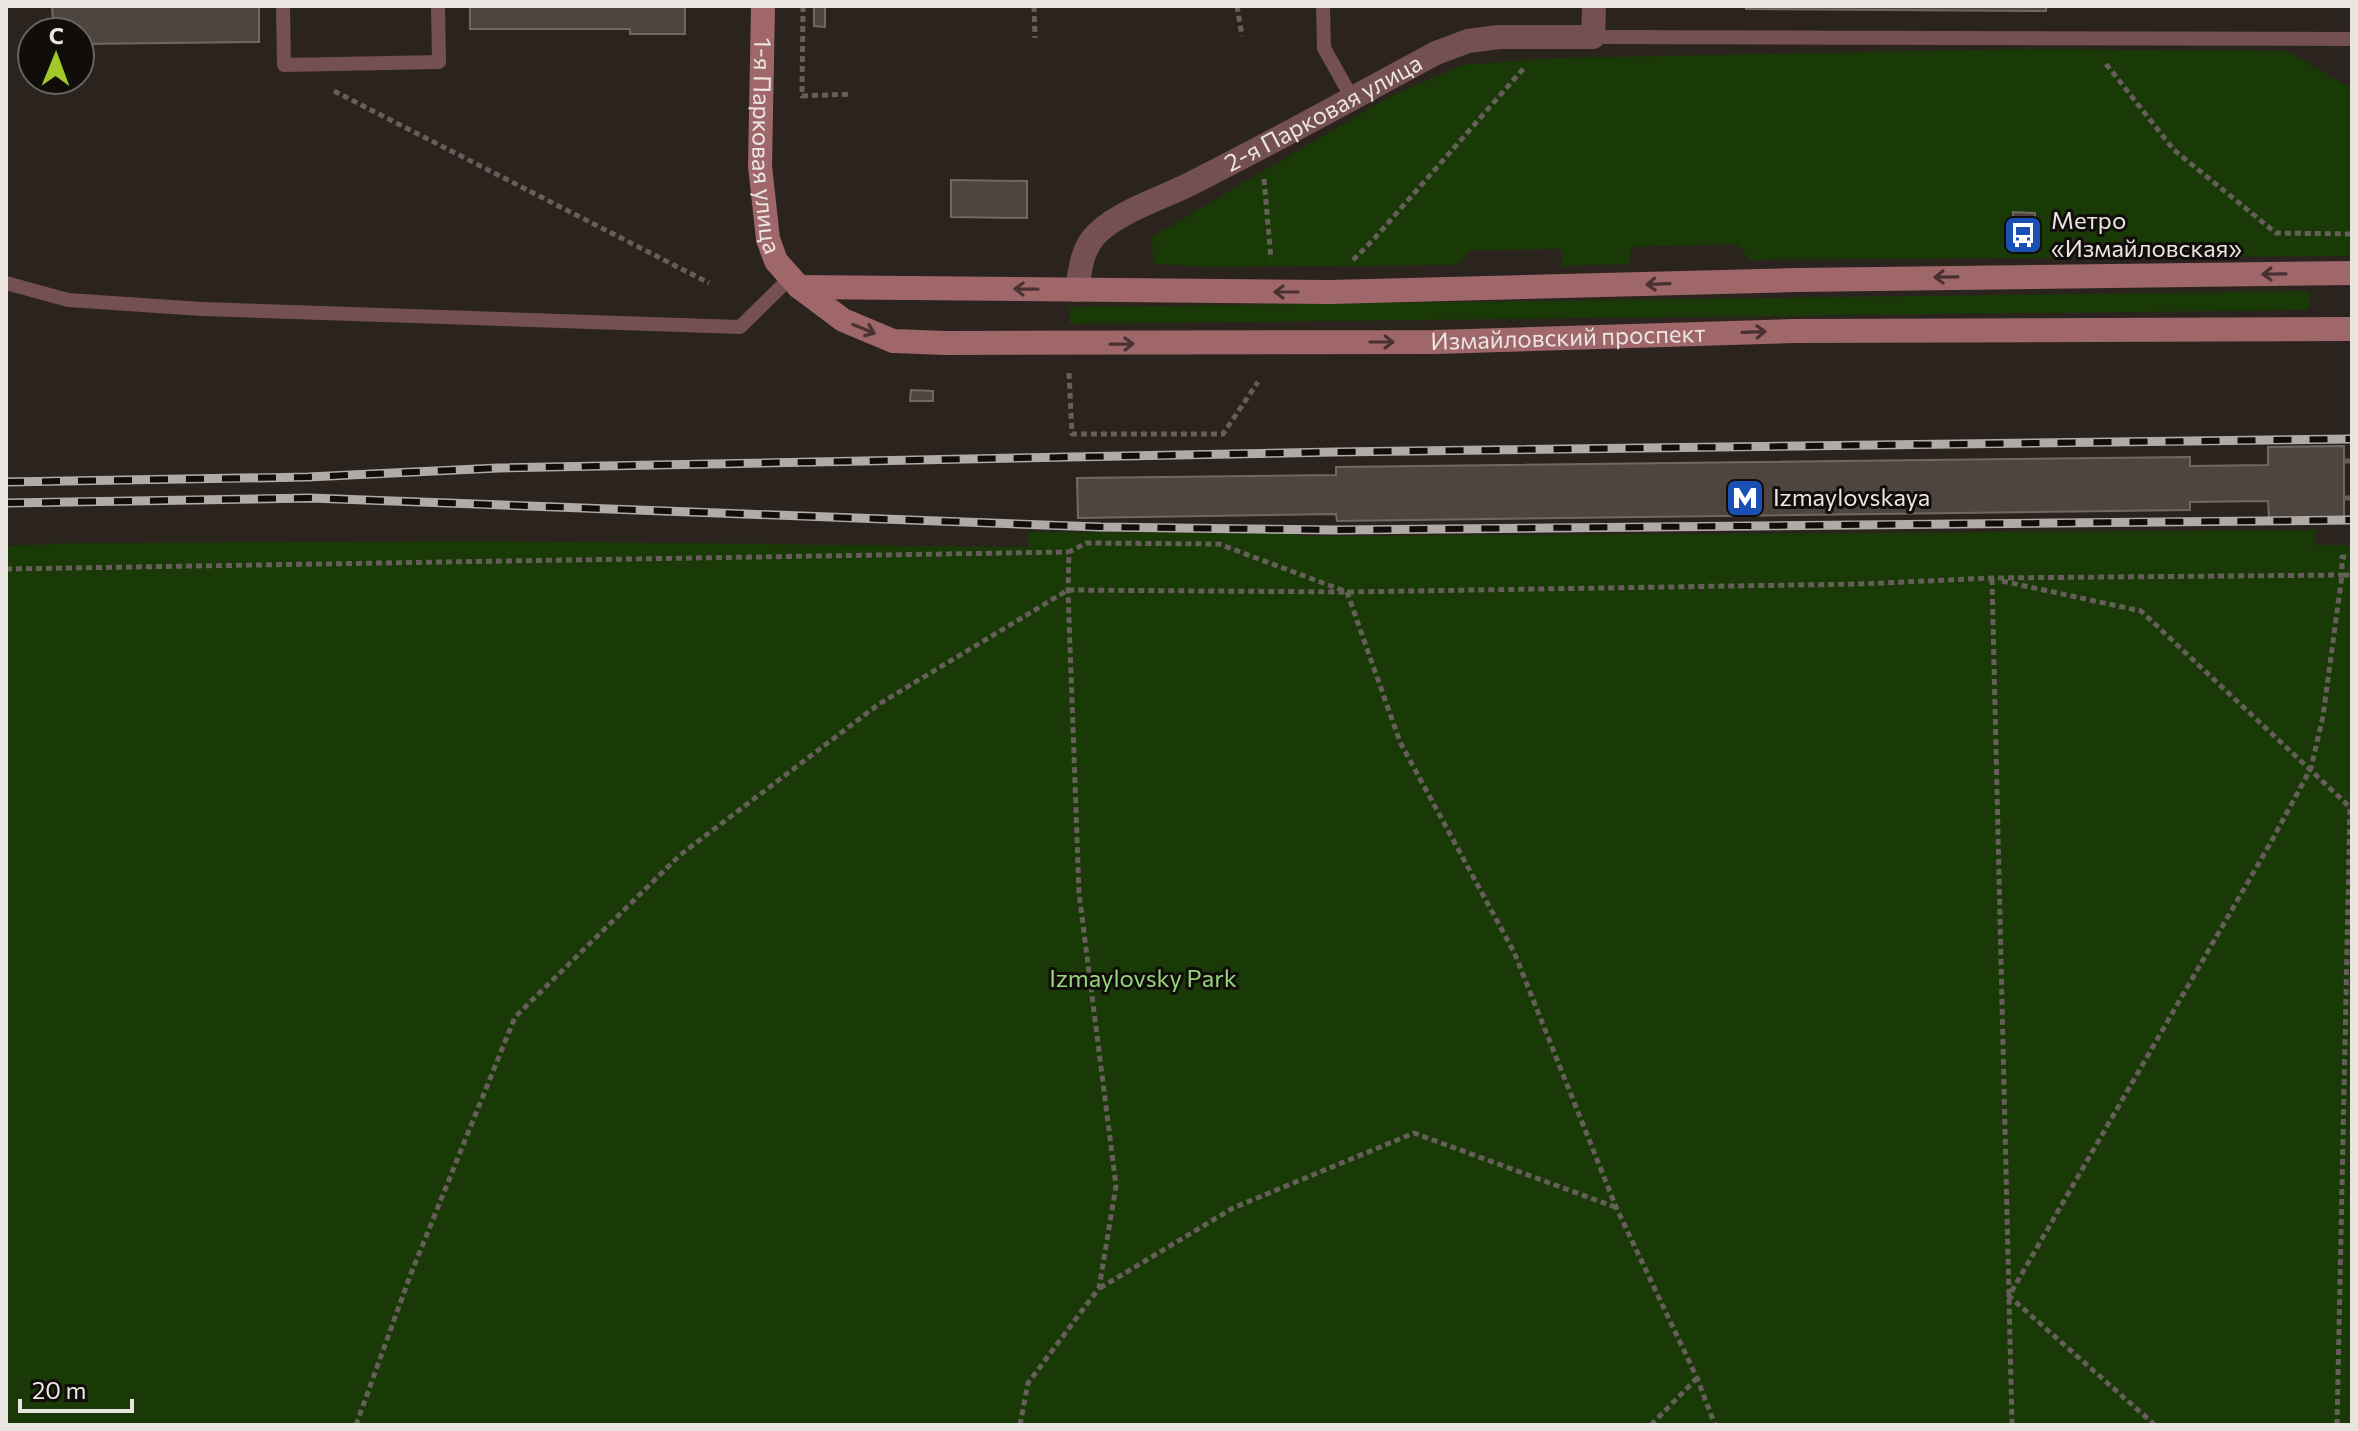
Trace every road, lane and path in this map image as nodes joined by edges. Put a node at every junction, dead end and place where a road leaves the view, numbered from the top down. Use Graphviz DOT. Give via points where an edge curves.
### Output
graph roads {
  1 [pos="283,6"];
  2 [pos="438,6"];
  3 [pos="763,6"];
  4 [pos="803,6"];
  5 [pos="1034,6"];
  6 [pos="1237,6"];
  7 [pos="1323,6"];
  8 [pos="1594,6"];
  9 [pos="1242,36"];
  10 [pos="1537,37"];
  11 [pos="1593,37"];
  12 [pos="1035,38"];
  13 [pos="2352,39"];
  14 [pos="2102,60"];
  15 [pos="284,65"];
  16 [pos="852,94"];
  17 [pos="1352,98"];
  18 [pos="1261,146"];
  19 [pos="2352,234"];
  20 [pos="1284,259"];
  21 [pos="1341,260"];
  22 [pos="2352,273"];
  23 [pos="6,283"];
  24 [pos="709,283"];
  25 [pos="794,283"];
  26 [pos="1077,290"];
  27 [pos="2352,329"];
  28 [pos="1070,381"];
  29 [pos="1258,382"];
  30 [pos="2344,461"];
  31 [pos="2352,461"];
  32 [pos="2344,498"];
  33 [pos="2352,498"];
  34 [pos="1069,552"];
  35 [pos="2352,557"];
  36 [pos="6,569"];
  37 [pos="2342,575"];
  38 [pos="2352,575"];
  39 [pos="1992,578"];
  40 [pos="1068,590"];
  41 [pos="1347,592"];
  42 [pos="2311,768"];
  43 [pos="2351,808"];
  44 [pos="1616,1207"];
  45 [pos="1099,1288"];
  46 [pos="2009,1296"];
  47 [pos="1697,1378"];
  48 [pos="356,1425"];
  49 [pos="1020,1425"];
  50 [pos="1651,1425"];
  51 [pos="1715,1425"];
  52 [pos="2012,1425"];
  53 [pos="2155,1425"];
  54 [pos="2337,1425"];
  1 -- 15 [label="lane"];
  2 -- 15 [label="lane" via="439,62"];
  3 -- 25 [label="street, 1-я Парковая улица" via="762,196 776,261"];
  4 -- 16 [label="path" via="802,96"];
  5 -- 12 [label="path"];
  6 -- 9 [label="path"];
  7 -- 17 [label="lane" via="1324,48"];
  8 -- 11 [label="street"];
  10 -- 11 [label="street, 2-я Парковая улица"];
  10 -- 17 [label="street, 2-я Парковая улица" via="1468,41"];
  10 -- 21 [label="path" via="1535,55 1356,260"];
  11 -- 13 [label="lane"];
  14 -- 19 [label="path" via="2174,150 2276,233"];
  15 -- 24 [label="path"];
  17 -- 18 [label="street, 2-я Парковая улица"];
  18 -- 20 [label="path" via="1270,259"];
  18 -- 26 [label="street, 2-я Парковая улица" via="1102,229 1083,255"];
  22 -- 26 [label="street, one-way" via="1330,292"];
  23 -- 25 [label="lane" via="68,300 202,309 740,327"];
  26 -- 25 [label="street, one-way"];
  25 -- 27 [label="street, Измайловский проспект, one-way" via="843,320 893,341 946,343"];
  28 -- 29 [label="path" via="1072,434 1223,434"];
  30 -- 31 [label="path"];
  32 -- 33 [label="path"];
  34 -- 36 [label="path"];
  34 -- 40 [label="path"];
  34 -- 41 [label="path" via="1086,543 1219,544"];
  35 -- 37 [label="path" via="2342,557"];
  37 -- 38 [label="path"];
  37 -- 39 [label="path"];
  37 -- 42 [label="path"];
  39 -- 41 [label="path"];
  39 -- 42 [label="path" via="2141,611"];
  39 -- 46 [label="path"];
  40 -- 41 [label="path"];
  40 -- 45 [label="path" via="1079,893 1116,1186"];
  40 -- 48 [label="path" via="879,704 680,855 515,1017"];
  41 -- 44 [label="path" via="1400,742 1514,952"];
  42 -- 43 [label="path"];
  42 -- 46 [label="path"];
  43 -- 54 [label="path"];
  44 -- 45 [label="path" via="1414,1133 1233,1208"];
  44 -- 47 [label="path"];
  45 -- 49 [label="path" via="1028,1383"];
  46 -- 52 [label="path"];
  46 -- 53 [label="path"];
  47 -- 50 [label="path"];
  47 -- 51 [label="path"];
}
